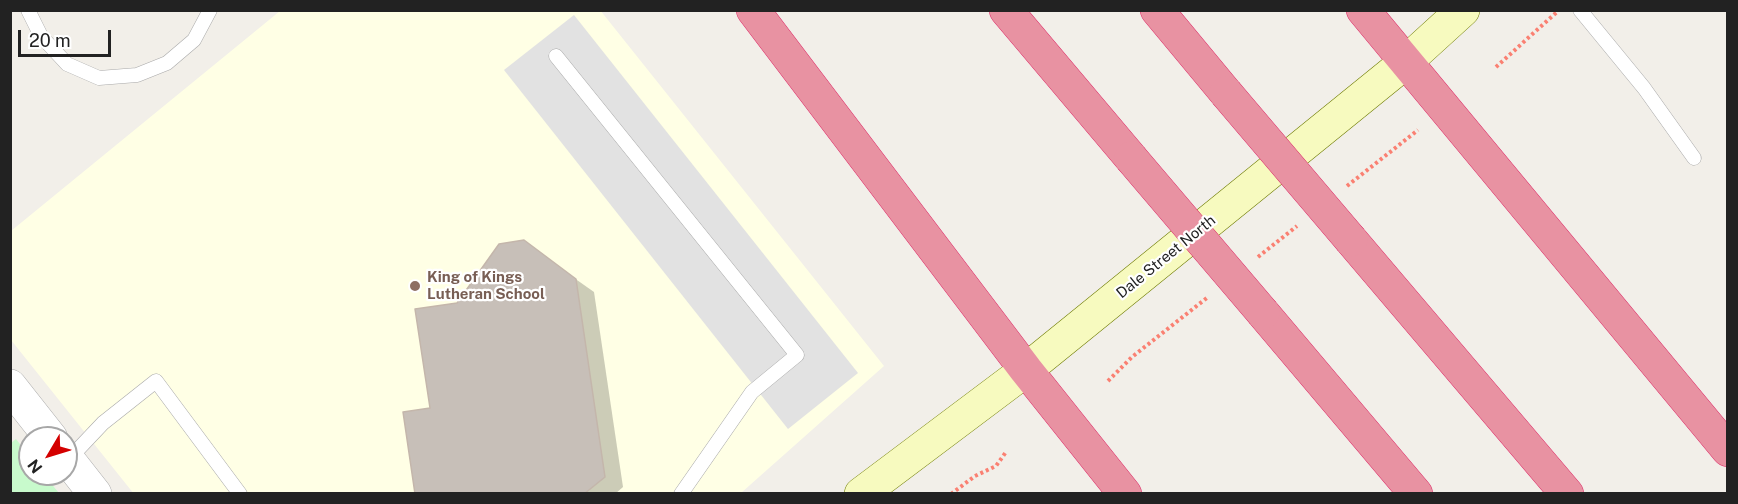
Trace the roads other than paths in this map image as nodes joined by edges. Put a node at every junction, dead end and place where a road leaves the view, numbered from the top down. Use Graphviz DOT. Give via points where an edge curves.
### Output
graph roads {
  1 [pos="28,10"];
  2 [pos="210,10"];
  3 [pos="753,10"];
  4 [pos="1006,10"];
  5 [pos="1156,10"];
  6 [pos="1363,10"];
  7 [pos="1463,10"];
  8 [pos="1580,10"];
  9 [pos="556,56"];
  10 [pos="1407,61"];
  11 [pos="1694,158"];
  12 [pos="1026,370"];
  13 [pos="10,386"];
  14 [pos="42,426"];
  15 [pos="78,440"];
  16 [pos="1728,450"];
  17 [pos="78,472"];
  18 [pos="686,492"];
  19 [pos="95,494"];
  20 [pos="240,494"];
  21 [pos="861,494"];
  22 [pos="1125,494"];
  23 [pos="1416,494"];
  24 [pos="1567,494"];
  1 -- 2 [label="lane" via="41,36 67,64 99,78 137,75 167,63 195,40"];
  3 -- 12 [label="highway"];
  4 -- 23 [label="highway, bridge"];
  5 -- 24 [label="highway, bridge"];
  6 -- 10 [label="highway"];
  7 -- 10 [label="main road, Dale Street North"];
  8 -- 11 [label="lane" via="1644,88"];
  9 -- 18 [label="lane" via="797,355 752,392"];
  10 -- 12 [label="main road, Dale Street North"];
  10 -- 16 [label="highway"];
  12 -- 21 [label="main road, Dale Street North"];
  12 -- 22 [label="highway"];
  13 -- 14 [label="street"];
  15 -- 20 [label="lane" via="156,381"];
  17 -- 19 [label="street"];
}
